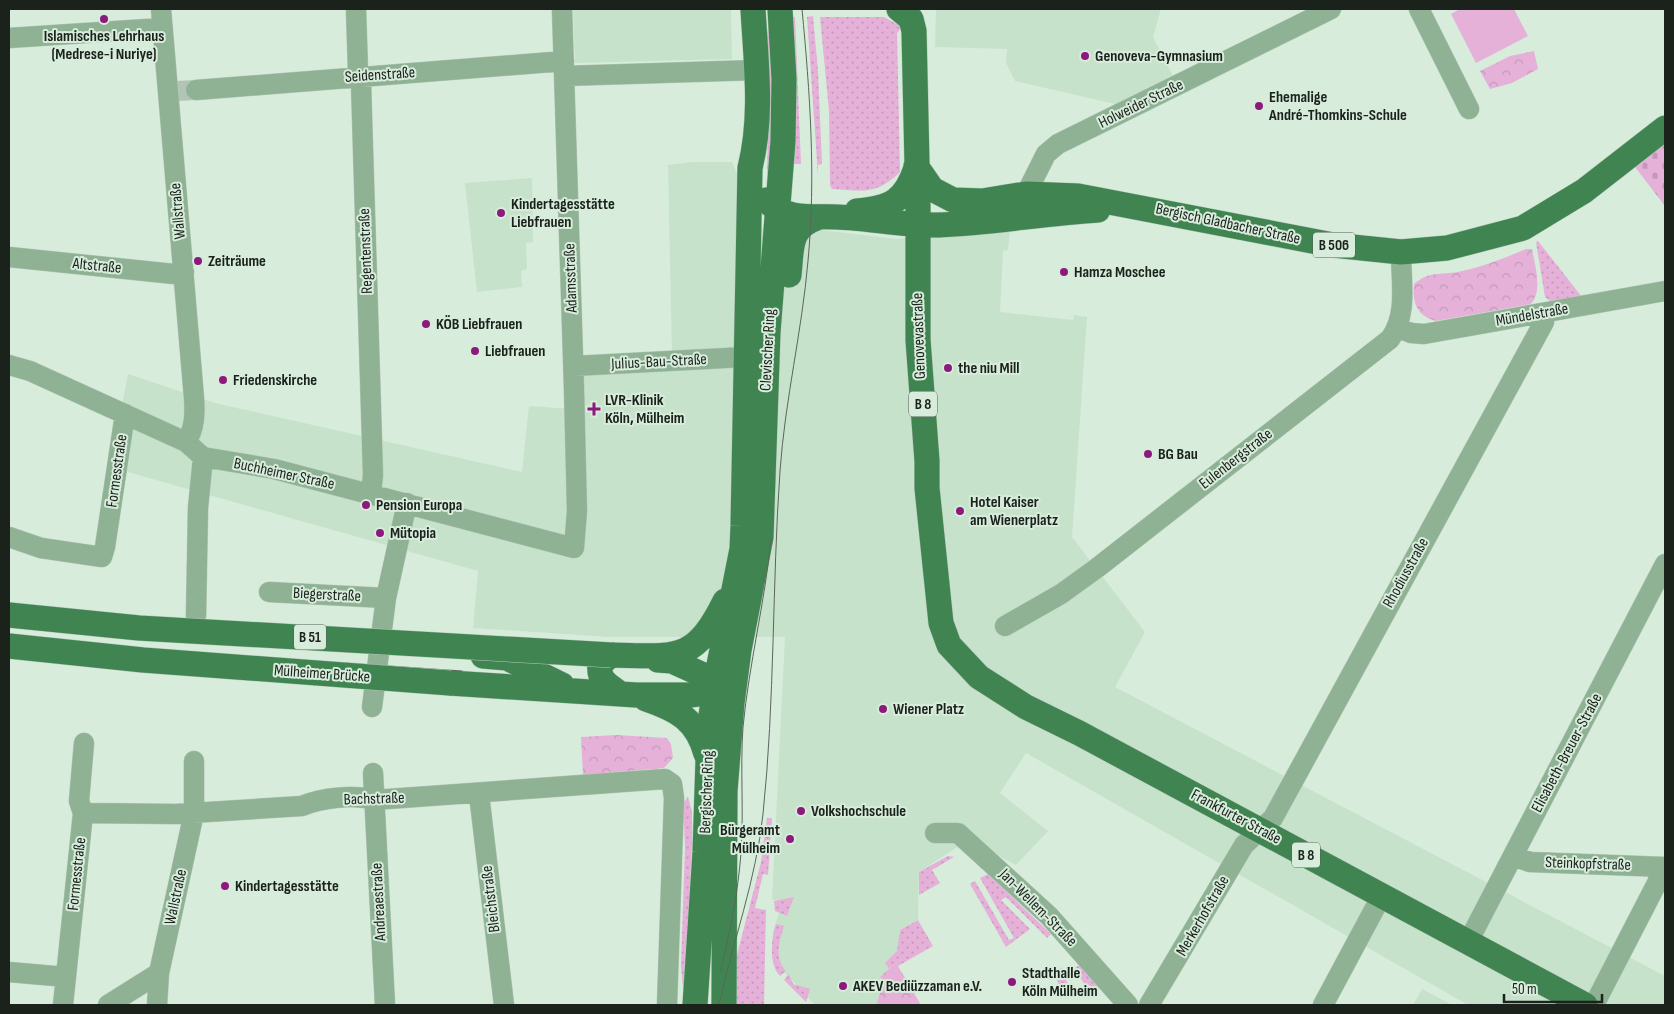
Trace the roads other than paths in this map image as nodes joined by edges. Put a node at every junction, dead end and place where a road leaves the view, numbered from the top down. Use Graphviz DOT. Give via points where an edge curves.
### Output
graph roads {
  1 [pos="356,9"];
  2 [pos="562,9"];
  3 [pos="753,9"];
  4 [pos="779,9"];
  5 [pos="1331,9"];
  6 [pos="1418,9"];
  7 [pos="906,17"];
  8 [pos="161,18"];
  9 [pos="754,35"];
  10 [pos="9,38"];
  11 [pos="564,68"];
  12 [pos="757,70"];
  13 [pos="360,77"];
  14 [pos="180,91"];
  15 [pos="1470,109"];
  16 [pos="1665,128"];
  17 [pos="757,140"];
  18 [pos="916,166"];
  19 [pos="1026,194"];
  20 [pos="982,201"];
  21 [pos="1146,207"];
  22 [pos="778,210"];
  23 [pos="828,218"];
  24 [pos="918,224"];
  25 [pos="1401,252"];
  26 [pos="9,257"];
  27 [pos="184,272"];
  28 [pos="1665,291"];
  29 [pos="1543,313"];
  30 [pos="1398,328"];
  31 [pos="745,357"];
  32 [pos="9,365"];
  33 [pos="574,366"];
  34 [pos="125,414"];
  35 [pos="764,441"];
  36 [pos="186,442"];
  37 [pos="203,457"];
  38 [pos="371,494"];
  39 [pos="407,503"];
  40 [pos="9,537"];
  41 [pos="574,548"];
  42 [pos="1663,575"];
  43 [pos="734,580"];
  44 [pos="268,592"];
  45 [pos="386,598"];
  46 [pos="9,616"];
  47 [pos="196,616"];
  48 [pos="9,621"];
  49 [pos="1005,626"];
  50 [pos="949,645"];
  51 [pos="9,646"];
  52 [pos="611,655"];
  53 [pos="721,687"];
  54 [pos="572,690"];
  55 [pos="629,695"];
  56 [pos="372,707"];
  57 [pos="84,743"];
  58 [pos="708,760"];
  59 [pos="194,761"];
  60 [pos="373,773"];
  61 [pos="665,779"];
  62 [pos="479,794"];
  63 [pos="374,800"];
  64 [pos="81,807"];
  65 [pos="194,813"];
  66 [pos="1260,830"];
  67 [pos="935,833"];
  68 [pos="1513,856"];
  69 [pos="1662,867"];
  70 [pos="1382,895"];
  71 [pos="1468,942"];
  72 [pos="9,972"];
  73 [pos="159,973"];
  74 [pos="66,977"];
  75 [pos="64,1005"];
  76 [pos="108,1005"];
  77 [pos="157,1005"];
  78 [pos="385,1005"];
  79 [pos="504,1005"];
  80 [pos="667,1005"];
  81 [pos="695,1005"];
  82 [pos="724,1005"];
  83 [pos="1128,1005"];
  84 [pos="1149,1005"];
  85 [pos="1323,1005"];
  86 [pos="1585,1005"];
  87 [pos="1594,1005"];
  1 -- 13 [label="street, Regentenstraße"];
  2 -- 11 [label="street, Adamsstraße"];
  3 -- 9 [label="main road, Clevischer Ring"];
  4 -- 9 [label="main road" via="763,17"];
  4 -- 22 [label="main road, Clevischer Ring" via="784,79"];
  5 -- 19 [label="street, Holweider Straße" via="1058,144 1046,154"];
  6 -- 15 [label="street"];
  7 -- 18 [label="main road, Genovevastraße / B 8"];
  8 -- 10 [label="street"];
  8 -- 14 [label="street, Wallstraße"];
  9 -- 12 [label="main road, Clevischer Ring"];
  11 -- 12 [label="street, Seidenstraße"];
  11 -- 13 [label="street, Seidenstraße"];
  11 -- 33 [label="street, Adamsstraße"];
  12 -- 17 [label="main road, Clevischer Ring"];
  13 -- 14 [label="street, Seidenstraße"];
  13 -- 38 [label="street, Regentenstraße"];
  14 -- 27 [label="street, Wallstraße"];
  16 -- 25 [label="main road, Bergisch Gladbacher Straße / B 506" via="1584,191 1523,228 1447,248"];
  17 -- 22 [label="main road" via="762,193"];
  17 -- 31 [label="main road, Clevischer Ring" via="750,168"];
  18 -- 20 [label="main road, Bergisch Gladbacher Straße / B 506" via="925,182 940,195 953,200"];
  18 -- 23 [label="main road" via="911,182 895,202 885,207"];
  18 -- 24 [label="main road, Genovevastraße / B 8"];
  19 -- 20 [label="main road, Bergisch Gladbacher Straße / B 506"];
  19 -- 21 [label="main road, Bergisch Gladbacher Straße / B 506" via="1078,196"];
  20 -- 24 [label="main road"];
  21 -- 24 [label="main road, Bergisch Gladbacher Straße / B 506" via="1056,212 989,222"];
  21 -- 25 [label="main road, Bergisch Gladbacher Straße / B 506" via="1333,245"];
  22 -- 23 [label="main road, Bergisch Gladbacher Straße"];
  22 -- 35 [label="main road, Clevischer Ring" via="768,332"];
  23 -- 24 [label="main road, Bergisch Gladbacher Straße"];
  23 -- 35 [label="main road" via="798,228 792,242 785,320"];
  24 -- 50 [label="main road, Genovevastraße / B 8" via="918,340 926,488 938,607"];
  25 -- 30 [label="street" via="1402,315"];
  26 -- 27 [label="street, Altstraße" via="174,274"];
  27 -- 36 [label="street, Wallstraße" via="195,414"];
  28 -- 29 [label="street, Mündelstraße"];
  29 -- 30 [label="street, Mündelstraße" via="1424,334"];
  29 -- 66 [label="street, Rhodiusstraße" via="1544,322 1273,818"];
  30 -- 49 [label="street, Eulenbergstraße" via="1390,339 1098,568"];
  31 -- 33 [label="street, Julius-Bau-Straße"];
  31 -- 43 [label="main road, Clevischer Ring" via="742,549"];
  32 -- 34 [label="street" via="30,371"];
  33 -- 41 [label="street, Adamsstraße" via="577,511"];
  34 -- 36 [label="street"];
  34 -- 40 [label="street, Formesstraße" via="102,557 41,548"];
  35 -- 53 [label="main road, Clevischer Ring" via="758,558 741,638"];
  36 -- 37 [label="street"];
  37 -- 38 [label="street, Buchheimer Straße" via="274,470"];
  37 -- 47 [label="street" via="198,508"];
  38 -- 39 [label="street, Buchheimer Straße"];
  39 -- 41 [label="street, Buchheimer Straße"];
  39 -- 45 [label="street"];
  42 -- 68 [label="street, Elisabeth-Breuer-Straße"];
  43 -- 52 [label="main road, B 51" via="705,636 685,652 669,656"];
  43 -- 53 [label="main road, Bergischer Ring"];
  44 -- 45 [label="street, Biegerstraße"];
  45 -- 56 [label="street"];
  46 -- 52 [label="main road, B 51, bridge" via="139,628"];
  48 -- 54 [label="main road, Mülheimer Brücke / B 51" via="171,637 507,658"];
  50 -- 66 [label="main road, Frankfurter Straße / B 8" via="971,670 1002,693"];
  51 -- 54 [label="main road, Mülheimer Brücke / B 51, bridge" via="143,660"];
  52 -- 53 [label="main road, B 51" via="672,661"];
  52 -- 55 [label="main road" via="600,664 602,682"];
  53 -- 55 [label="main road, B 51"];
  53 -- 58 [label="main road, Bergischer Ring"];
  53 -- 82 [label="main road, Bergischer Ring"];
  54 -- 55 [label="main road, Mülheimer Brücke / B 51"];
  55 -- 58 [label="main road" via="684,716 702,740"];
  57 -- 64 [label="street, Formesstraße"];
  58 -- 81 [label="main road, Bergischer Ring"];
  59 -- 65 [label="street, Wallstraße"];
  60 -- 63 [label="street"];
  61 -- 62 [label="street, Bachstraße"];
  61 -- 80 [label="street, Bergischer Ring" via="672,784 674,798"];
  62 -- 63 [label="street, Bachstraße"];
  62 -- 79 [label="street, Bleichstraße"];
  63 -- 65 [label="street, Bachstraße" via="356,798 302,806"];
  63 -- 78 [label="street, Andreaestraße"];
  64 -- 65 [label="street, Bachstraße"];
  64 -- 74 [label="street, Formesstraße"];
  65 -- 73 [label="street, Wallstraße"];
  66 -- 70 [label="main road, Frankfurter Straße / B 8"];
  66 -- 84 [label="street, Merkerhofstraße" via="1244,845"];
  67 -- 83 [label="street, Jan-Wellem-Straße" via="958,833 1012,880 1049,916"];
  68 -- 69 [label="street, Steinkopfstraße" via="1530,862"];
  68 -- 71 [label="street, Elisabeth-Breuer-Straße"];
  69 -- 87 [label="street" via="1658,881"];
  70 -- 71 [label="main road, Frankfurter Straße / B 8"];
  70 -- 85 [label="street"];
  71 -- 86 [label="main road, Frankfurter Straße / B 8"];
  72 -- 74 [label="street"];
  73 -- 76 [label="street"];
  73 -- 77 [label="street, Wallstraße"];
  74 -- 75 [label="street, Formesstraße"];
}
